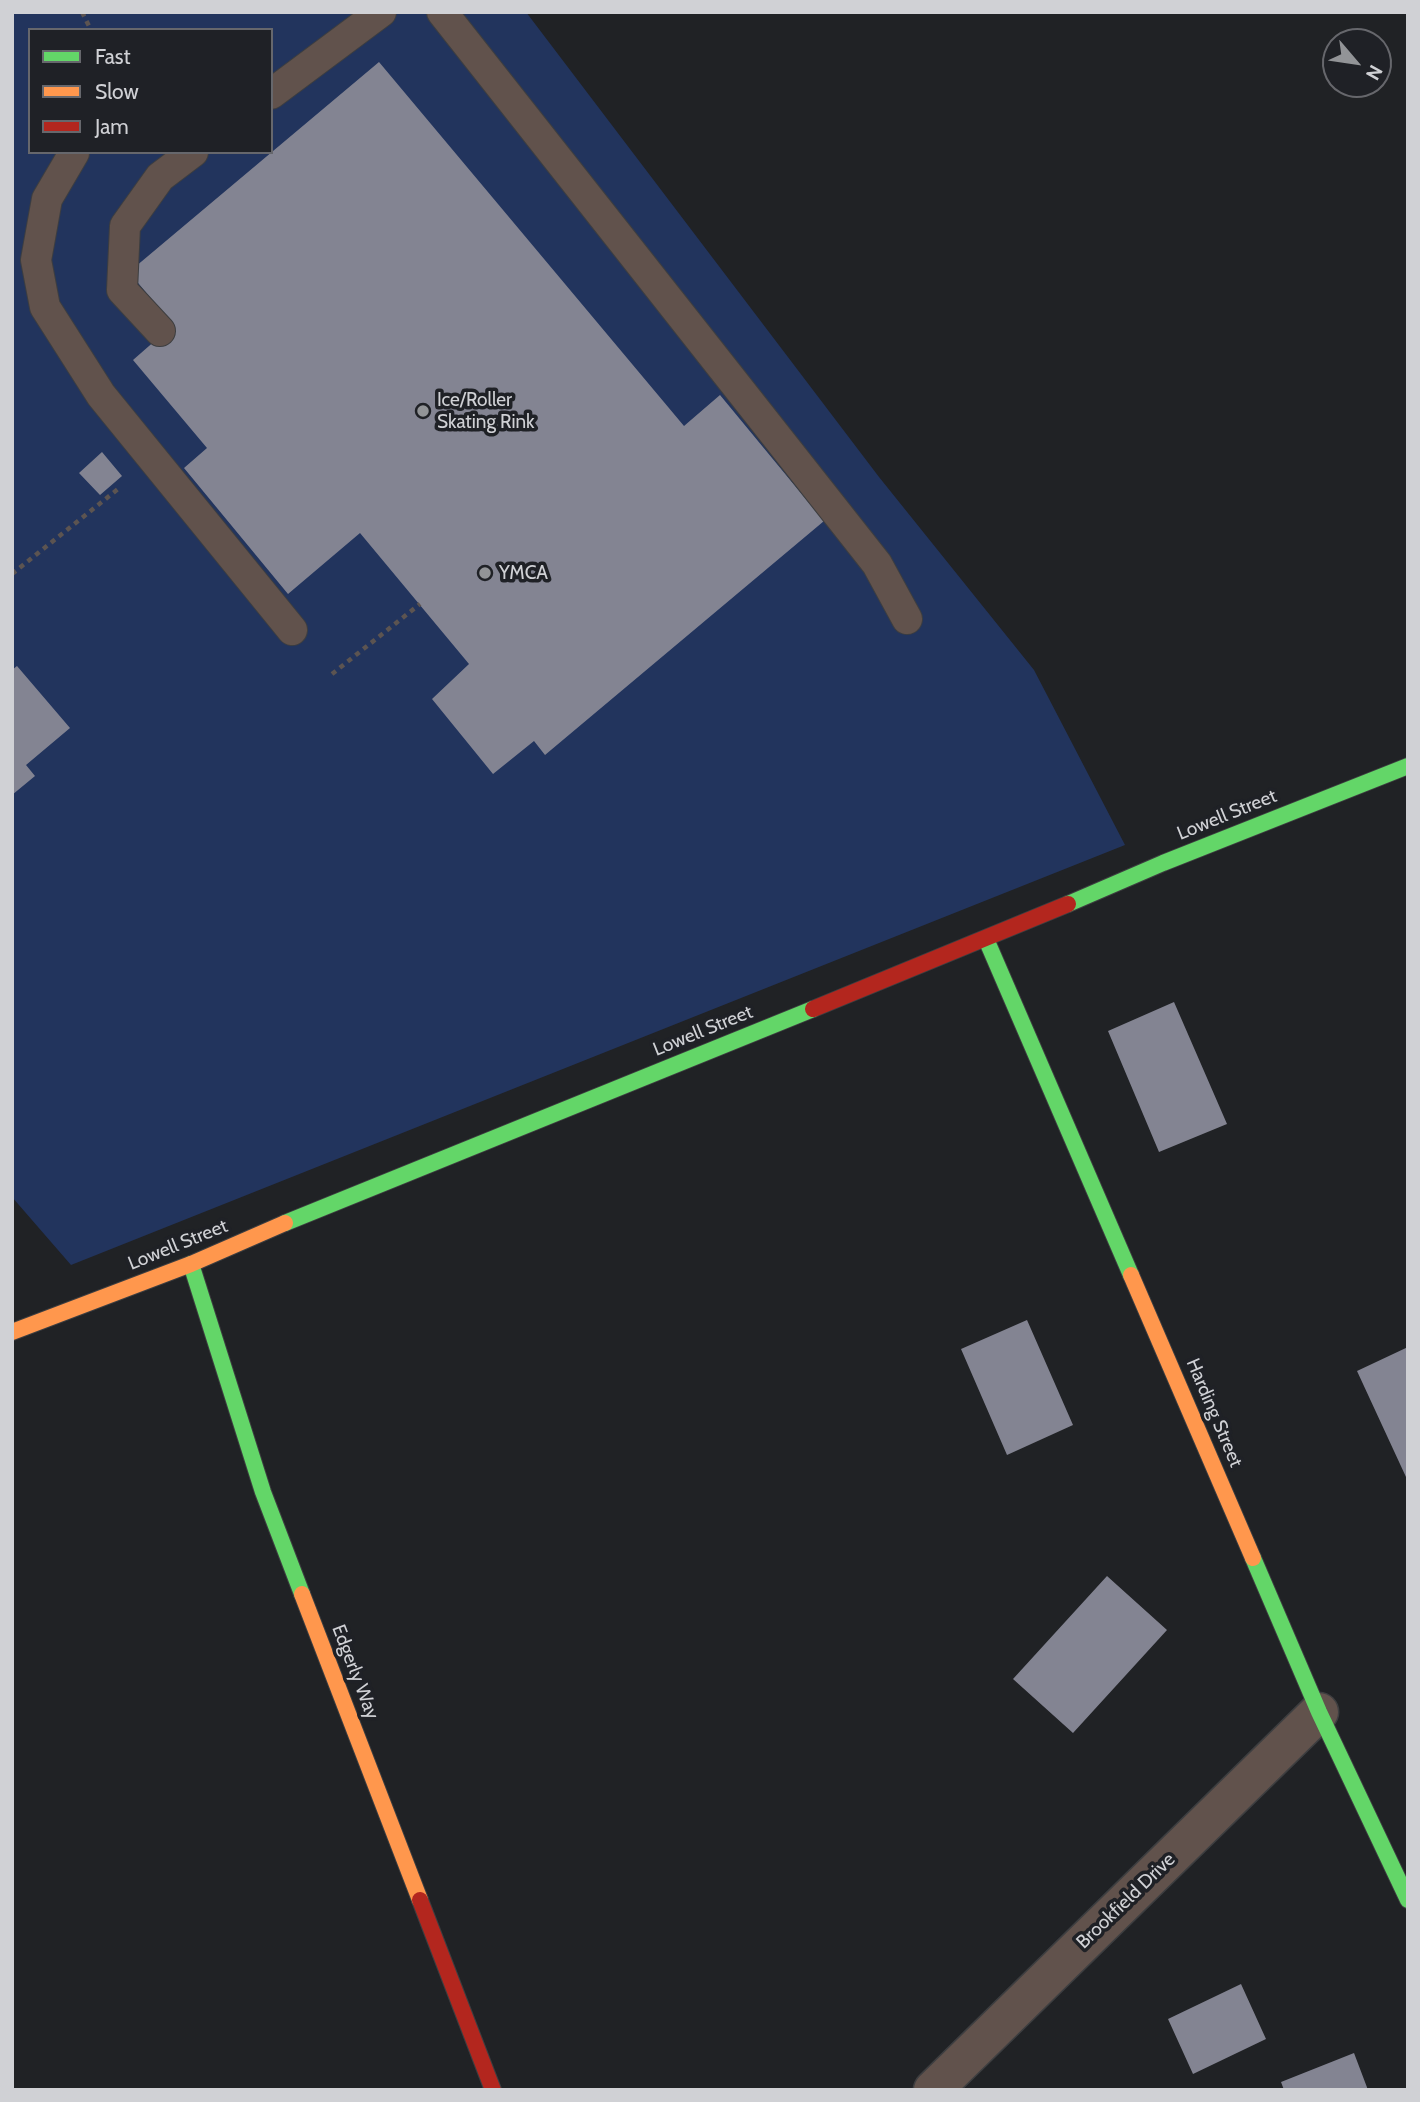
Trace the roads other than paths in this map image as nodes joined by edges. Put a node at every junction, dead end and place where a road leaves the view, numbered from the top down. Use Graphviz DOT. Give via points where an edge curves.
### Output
graph roads {
  1 [pos="381,12"];
  2 [pos="442,12"];
  3 [pos="273,93"];
  4 [pos="73,154"];
  5 [pos="190,154"];
  6 [pos="160,331"];
  7 [pos="907,619"];
  8 [pos="292,630"];
  9 [pos="1408,766"];
  10 [pos="986,939"];
  11 [pos="191,1264"];
  12 [pos="12,1332"];
  13 [pos="1319,1712"];
  14 [pos="1408,1900"];
  15 [pos="493,2090"];
  16 [pos="933,2090"];
  1 -- 3 [label="lane"];
  2 -- 7 [label="lane" via="877,564"];
  4 -- 8 [label="lane" via="47,199 36,260 45,307 102,396"];
  5 -- 6 [label="lane" via="160,177 125,226 122,290"];
  9 -- 10 [label="street, Lowell Street"];
  10 -- 11 [label="street, Lowell Street"];
  10 -- 13 [label="street, Harding Street"];
  11 -- 12 [label="street, Lowell Street"];
  11 -- 15 [label="street, Edgerly Way" via="263,1492"];
  13 -- 14 [label="street, Harding Street"];
  13 -- 16 [label="street, Brookfield Drive"];
}
